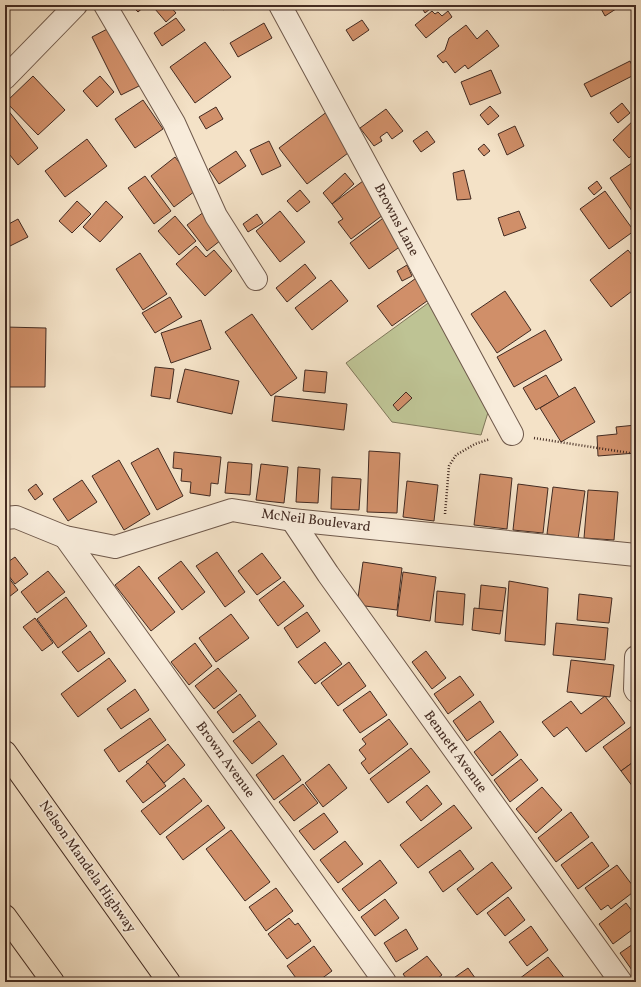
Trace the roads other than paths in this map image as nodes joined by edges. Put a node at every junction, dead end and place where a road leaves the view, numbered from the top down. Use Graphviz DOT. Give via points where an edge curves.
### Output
graph roads {
  1 [pos="76,5"];
  2 [pos="106,5"];
  3 [pos="280,5"];
  4 [pos="5,78"];
  5 [pos="256,278"];
  6 [pos="512,434"];
  7 [pos="5,518"];
  8 [pos="292,520"];
  9 [pos="65,537"];
  10 [pos="636,555"];
  11 [pos="636,657"];
  12 [pos="636,691"];
  13 [pos="5,752"];
  14 [pos="5,916"];
  15 [pos="52,982"];
  16 [pos="169,982"];
  17 [pos="385,982"];
  18 [pos="621,982"];
  1 -- 4 [label="street"];
  2 -- 5 [label="street" via="174,123 216,216"];
  3 -- 6 [label="street, Browns Lane"];
  7 -- 9 [label="street, McNeil Boulevard" via="16,517"];
  8 -- 9 [label="street, McNeil Boulevard" via="232,510 115,547"];
  8 -- 10 [label="street, McNeil Boulevard"];
  8 -- 18 [label="street, Bennett Avenue"];
  9 -- 17 [label="street, Brown Avenue"];
  11 -- 12 [label="street"];
  13 -- 16 [label="highway, Nelson Mandela Highway"];
  14 -- 15 [label="highway"];
}
